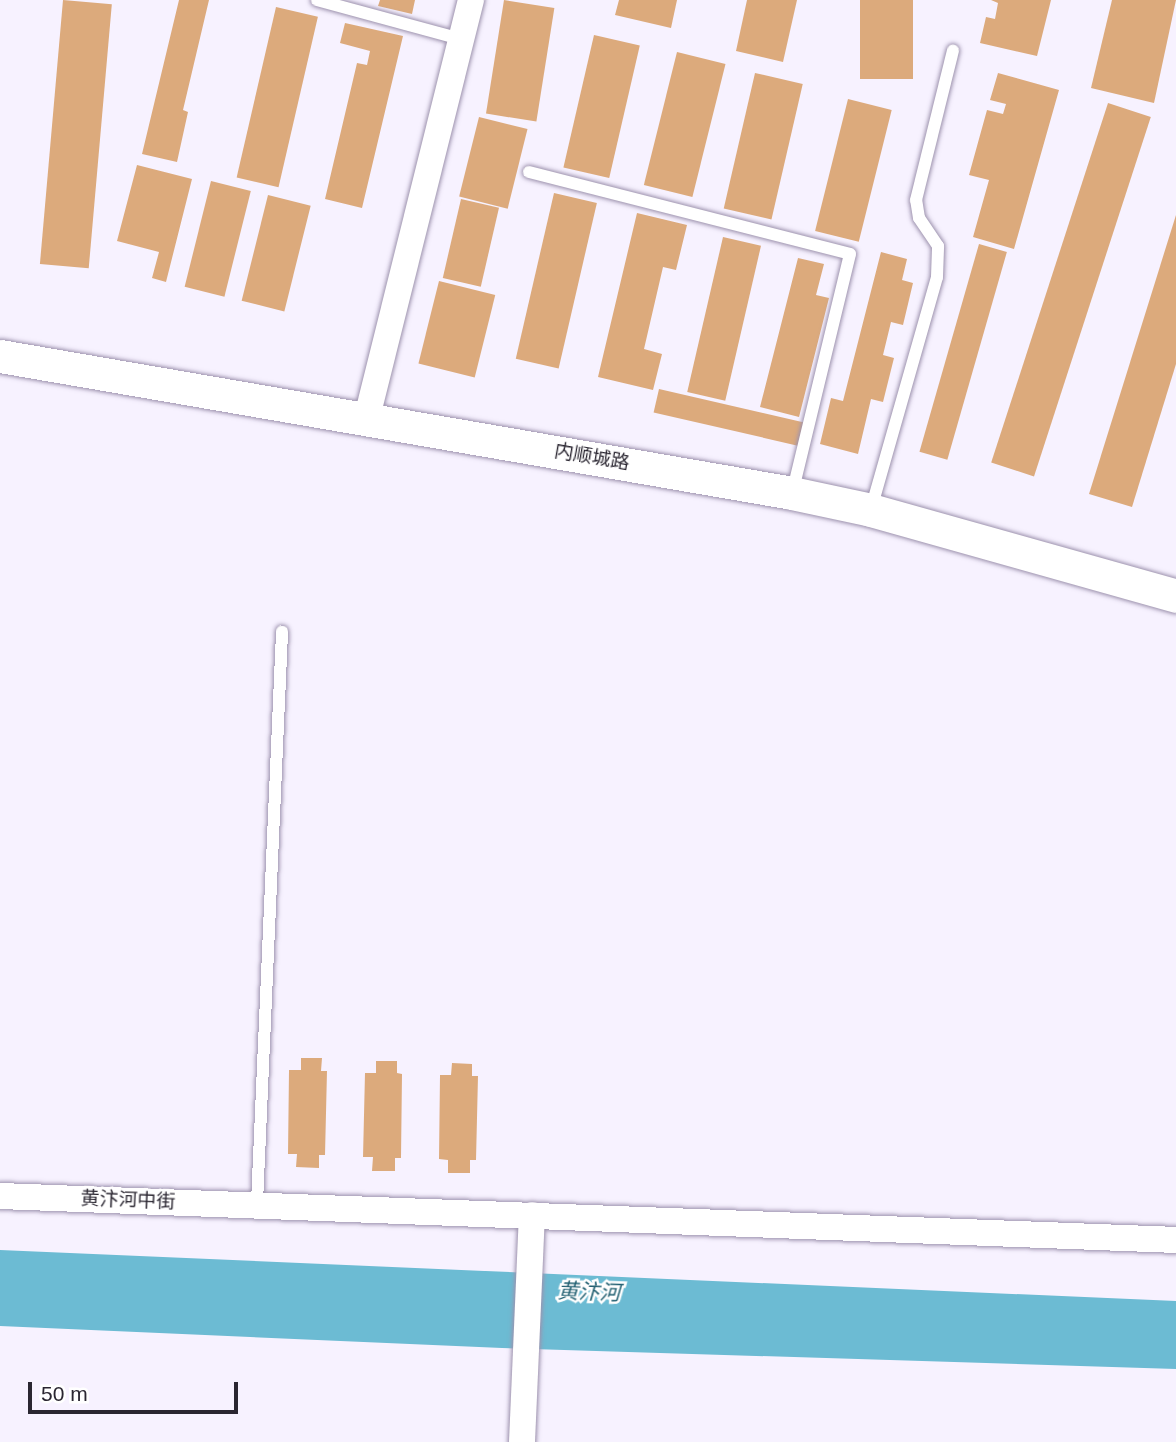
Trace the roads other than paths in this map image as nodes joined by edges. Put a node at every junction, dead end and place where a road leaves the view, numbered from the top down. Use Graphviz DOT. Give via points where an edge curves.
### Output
graph roads {
  1 [pos="317,0"];
  2 [pos="471,0"];
  3 [pos="461,39"];
  4 [pos="953,51"];
  5 [pos="529,172"];
  6 [pos="0,356"];
  7 [pos="367,417"];
  8 [pos="792,493"];
  9 [pos="871,510"];
  10 [pos="1176,596"];
  11 [pos="282,632"];
  12 [pos="0,1196"];
  13 [pos="257,1203"];
  14 [pos="532,1215"];
  15 [pos="1176,1240"];
  16 [pos="522,1442"];
  1 -- 3 [label="lane"];
  2 -- 3 [label="street"];
  3 -- 7 [label="street"];
  4 -- 9 [label="lane" via="916,200 919,218 938,246 937,276"];
  5 -- 8 [label="lane" via="850,254"];
  6 -- 7 [label="street, 内顺城路"];
  7 -- 8 [label="street, 内顺城路"];
  8 -- 9 [label="street, 内顺城路"];
  9 -- 10 [label="street, 内顺城路"];
  11 -- 13 [label="lane"];
  12 -- 13 [label="street, 黄汴河中街"];
  13 -- 14 [label="street, 黄汴河中街"];
  14 -- 15 [label="street, 黄汴河中街"];
  14 -- 16 [label="street"];
}
